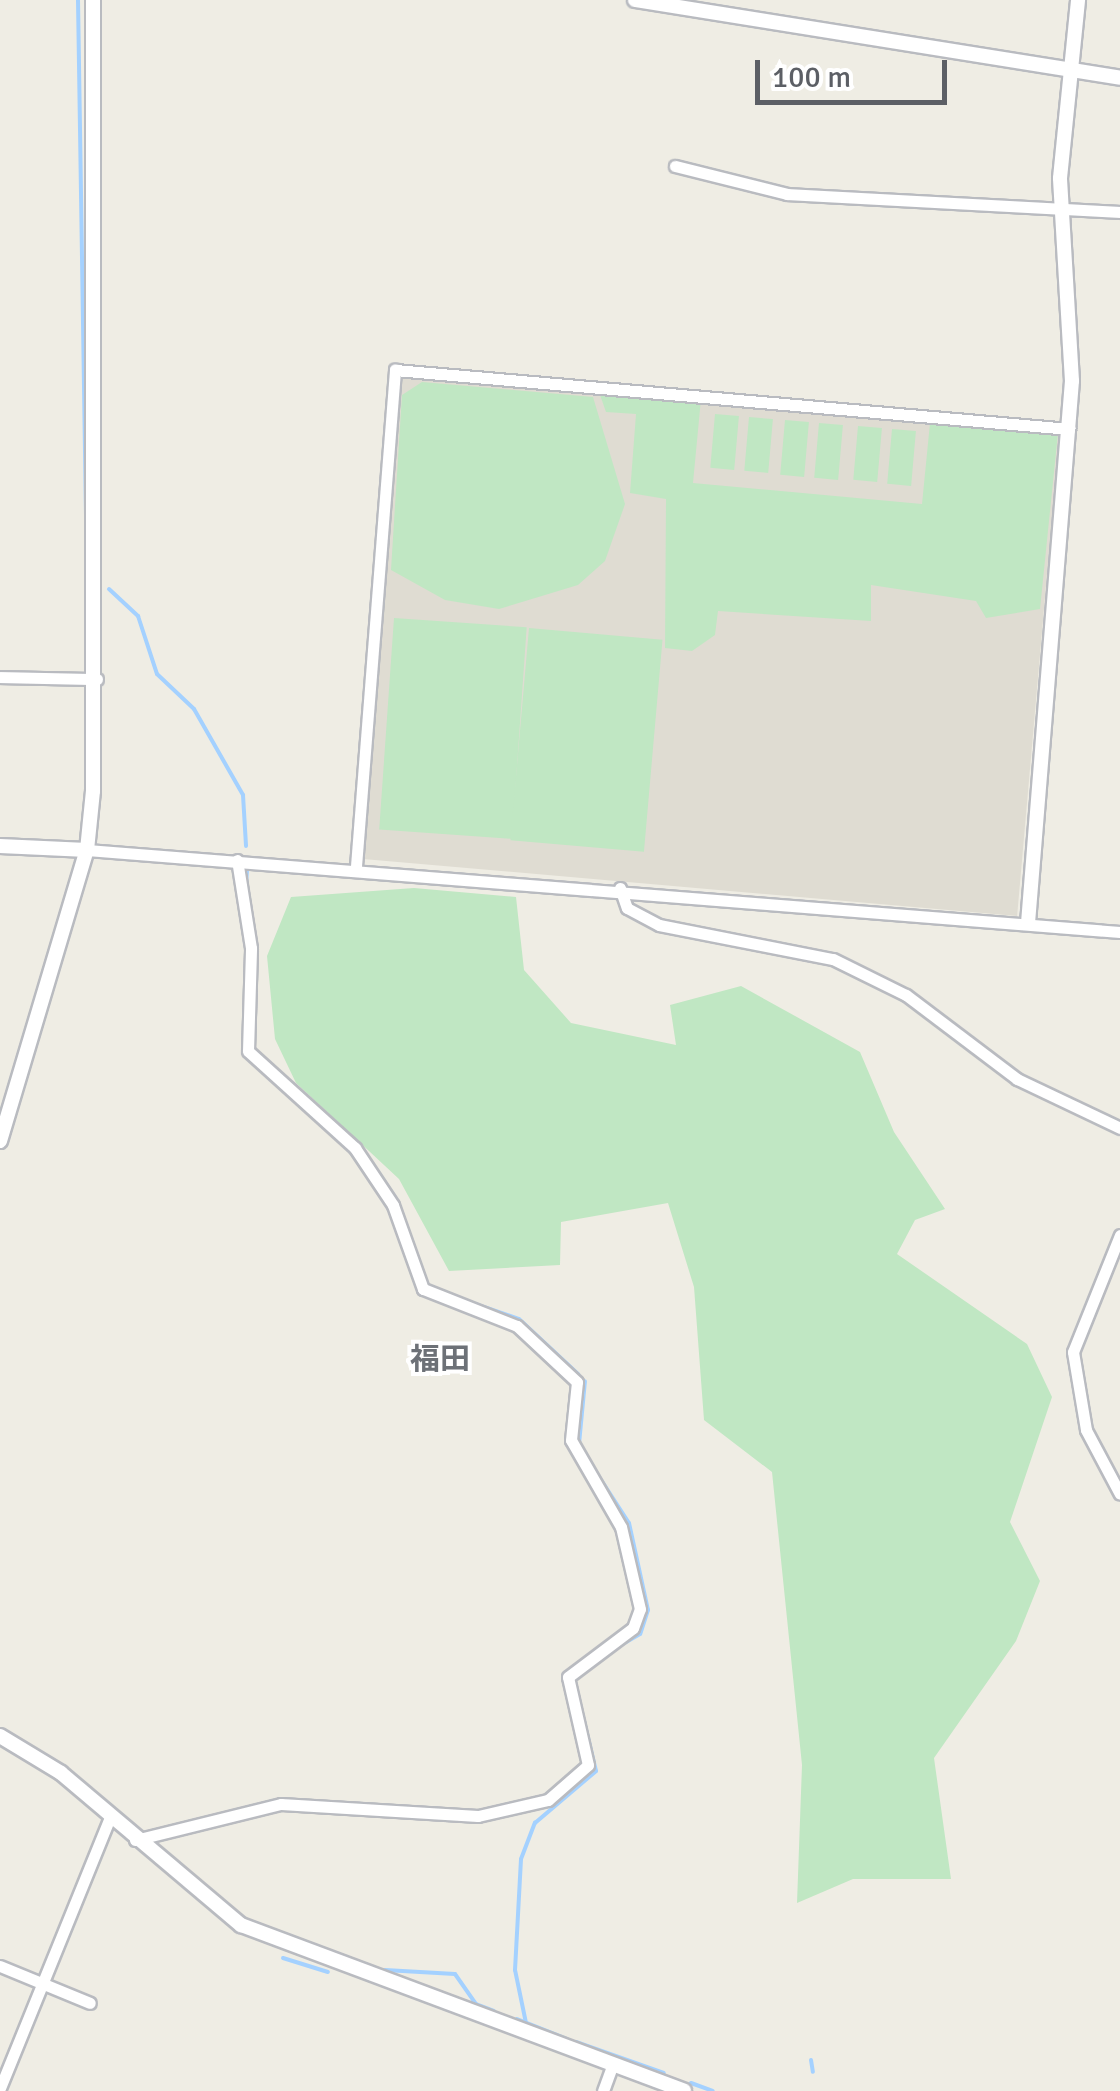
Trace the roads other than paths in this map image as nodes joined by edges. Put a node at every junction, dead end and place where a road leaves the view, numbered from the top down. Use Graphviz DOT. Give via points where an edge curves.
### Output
graph roads {
  1 [pos="93,0"];
  2 [pos="634,0"];
  3 [pos="1078,0"];
  4 [pos="697,6"];
  5 [pos="1071,71"];
  6 [pos="1120,78"];
  7 [pos="675,166"];
  8 [pos="1060,210"];
  9 [pos="1120,212"];
  10 [pos="1069,429"];
  11 [pos="0,678"];
  12 [pos="97,679"];
  13 [pos="0,846"];
  14 [pos="87,850"];
  15 [pos="237,860"];
  16 [pos="356,866"];
  17 [pos="620,888"];
  18 [pos="1028,924"];
  19 [pos="1120,932"];
  20 [pos="1120,1128"];
  21 [pos="0,1141"];
  22 [pos="1120,1235"];
  23 [pos="1120,1494"];
  24 [pos="0,1736"];
  25 [pos="110,1817"];
  26 [pos="135,1840"];
  27 [pos="0,1966"];
  28 [pos="43,1984"];
  29 [pos="90,2003"];
  30 [pos="613,2064"];
  31 [pos="0,2088"];
  32 [pos="603,2091"];
  33 [pos="684,2091"];
  1 -- 12 [label="street"];
  2 -- 4 [label="street"];
  3 -- 5 [label="street"];
  4 -- 5 [label="street"];
  5 -- 6 [label="street"];
  5 -- 8 [label="street"];
  7 -- 8 [label="street" via="788,194"];
  8 -- 9 [label="street"];
  8 -- 10 [label="street"];
  10 -- 16 [label="street" via="395,370"];
  10 -- 18 [label="street"];
  11 -- 12 [label="street"];
  12 -- 14 [label="street"];
  13 -- 14 [label="street"];
  14 -- 15 [label="street"];
  14 -- 21 [label="street"];
  15 -- 16 [label="street"];
  15 -- 26 [label="street" via="252,948 248,1051 355,1148 393,1206 422,1289 517,1326 578,1382 571,1440 621,1526 640,1608 633,1628 568,1677 588,1765 548,1800 478,1816 282,1804"];
  16 -- 17 [label="street"];
  17 -- 18 [label="street"];
  17 -- 20 [label="street" via="627,908 659,924 832,959 906,996 1017,1079"];
  18 -- 19 [label="street"];
  22 -- 23 [label="street" via="1073,1352 1086,1430"];
  24 -- 25 [label="street"];
  25 -- 26 [label="street"];
  25 -- 28 [label="street"];
  26 -- 30 [label="street" via="241,1925"];
  27 -- 28 [label="street"];
  28 -- 29 [label="street"];
  28 -- 31 [label="street"];
  30 -- 32 [label="street"];
  30 -- 33 [label="street"];
}
